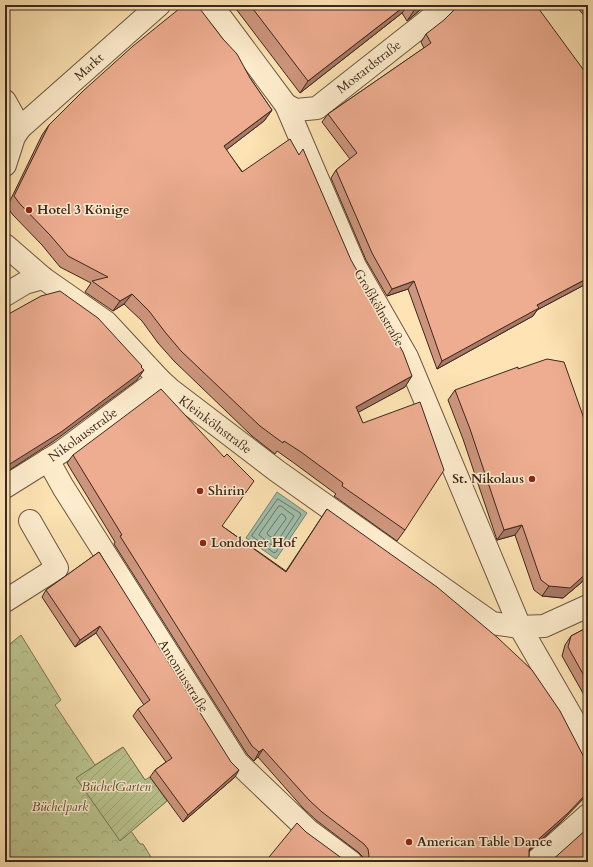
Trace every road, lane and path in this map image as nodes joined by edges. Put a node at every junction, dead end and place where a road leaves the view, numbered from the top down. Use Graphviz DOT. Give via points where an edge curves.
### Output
graph roads {
  1 [pos="158,5"];
  2 [pos="444,5"];
  3 [pos="214,7"];
  4 [pos="5,101"];
  5 [pos="286,104"];
  6 [pos="17,133"];
  7 [pos="5,165"];
  8 [pos="5,245"];
  9 [pos="43,278"];
  10 [pos="5,295"];
  11 [pos="159,379"];
  12 [pos="48,460"];
  13 [pos="5,488"];
  14 [pos="30,521"];
  15 [pos="5,601"];
  16 [pos="588,606"];
  17 [pos="520,627"];
  18 [pos="588,745"];
  19 [pos="588,815"];
  20 [pos="351,862"];
  21 [pos="535,862"];
  1 -- 6 [label="street, Markt"];
  2 -- 5 [label="street, Mostardstraße" via="430,19 317,108 296,110"];
  3 -- 5 [label="street, Großkölnstraße"];
  4 -- 6 [label="street"];
  5 -- 17 [label="street, Großkölnstraße" via="355,266 407,357"];
  6 -- 7 [label="street"];
  8 -- 9 [label="street, Kleinkölnstraße"];
  9 -- 10 [label="street" via="25,283"];
  9 -- 11 [label="street, Kleinkölnstraße" via="106,322"];
  11 -- 12 [label="street, Nikolausstraße"];
  11 -- 17 [label="street, Kleinkölnstraße" via="276,471 492,624"];
  12 -- 13 [label="street, Nikolausstraße"];
  12 -- 20 [label="street, Antoniusstraße" via="237,762 308,830"];
  14 -- 15 [label="street" via="57,568"];
  16 -- 17 [label="street" via="544,626"];
  17 -- 18 [label="street, Großkölnstraße"];
  19 -- 21 [label="street"];
}
